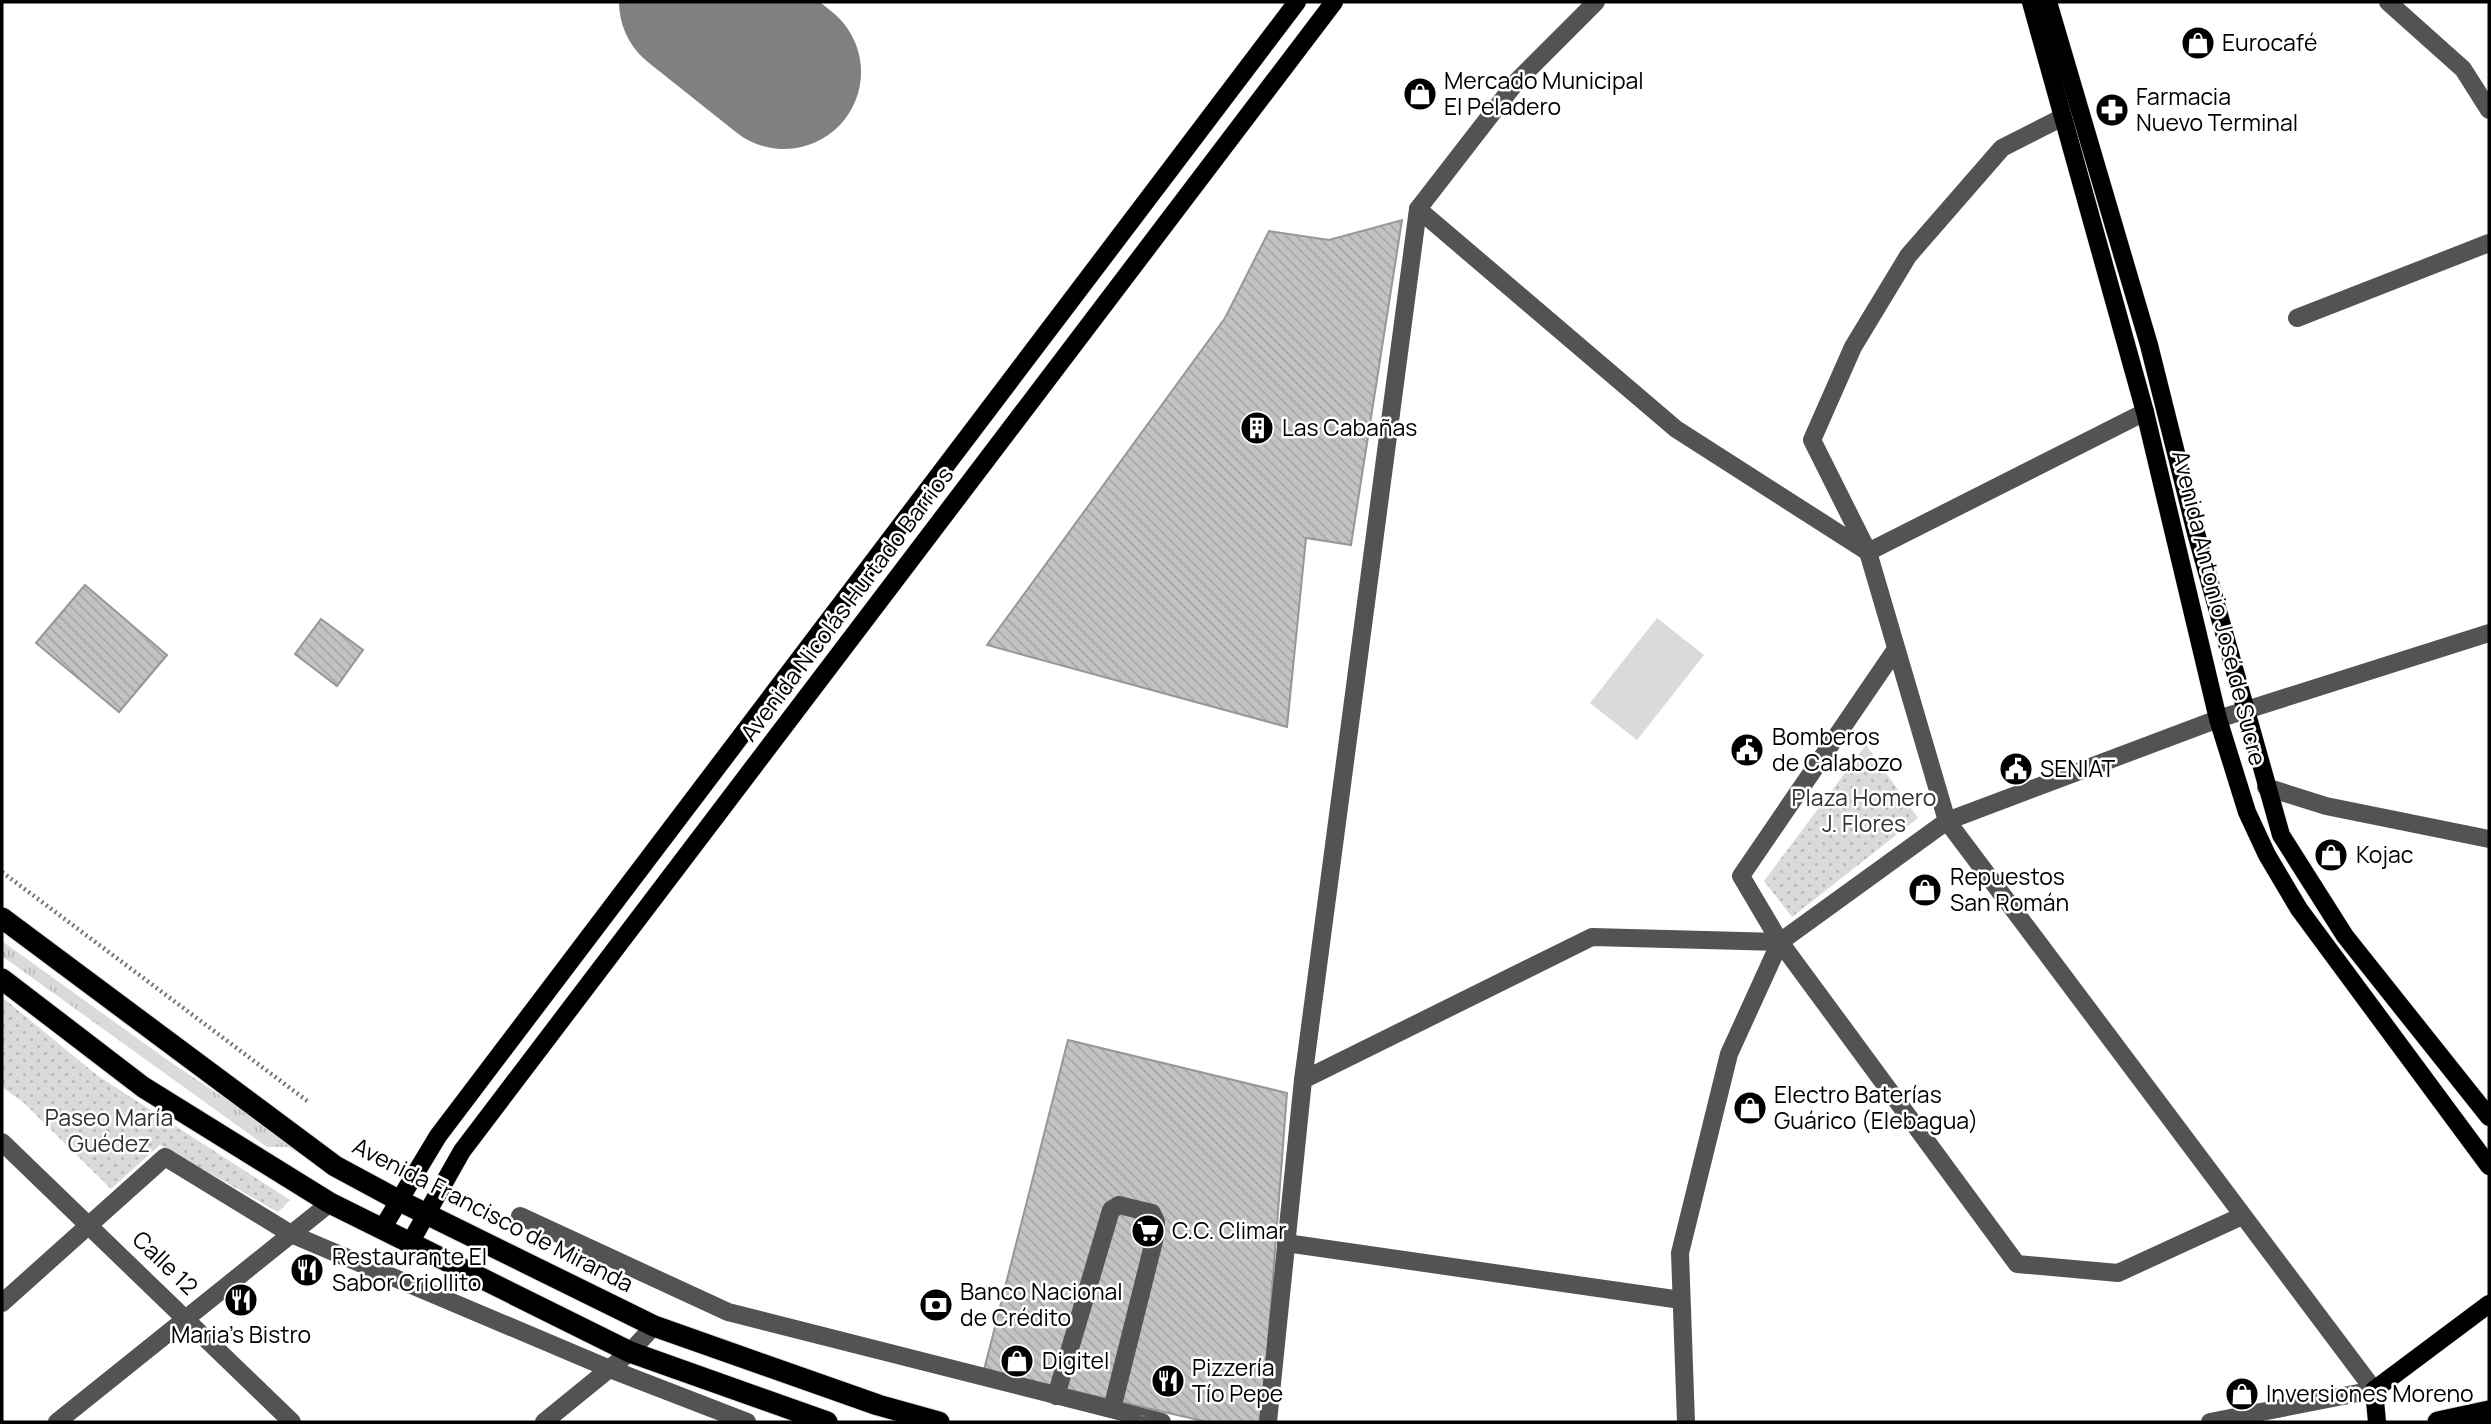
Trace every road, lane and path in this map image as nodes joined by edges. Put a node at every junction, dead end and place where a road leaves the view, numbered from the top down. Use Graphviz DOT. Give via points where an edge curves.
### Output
graph roads {
  1 [pos="1297,2"];
  2 [pos="1334,2"];
  3 [pos="1596,2"];
  4 [pos="2031,2"];
  5 [pos="2048,2"];
  6 [pos="2388,2"];
  7 [pos="2489,110"];
  8 [pos="2061,118"];
  9 [pos="1418,209"];
  10 [pos="2489,243"];
  11 [pos="2297,318"];
  12 [pos="2145,412"];
  13 [pos="1868,552"];
  14 [pos="2489,633"];
  15 [pos="1896,649"];
  16 [pos="2244,710"];
  17 [pos="2218,719"];
  18 [pos="2266,787"];
  19 [pos="1947,821"];
  20 [pos="2489,839"];
  21 [pos="2,872"];
  22 [pos="2,918"];
  23 [pos="1780,942"];
  24 [pos="2,979"];
  25 [pos="1303,1080"];
  26 [pos="310,1103"];
  27 [pos="2489,1117"];
  28 [pos="2,1142"];
  29 [pos="2489,1166"];
  30 [pos="398,1200"];
  31 [pos="330,1203"];
  32 [pos="425,1213"];
  33 [pos="520,1216"];
  34 [pos="2242,1216"];
  35 [pos="90,1226"];
  36 [pos="382,1228"];
  37 [pos="291,1234"];
  38 [pos="410,1243"];
  39 [pos="1286,1243"];
  40 [pos="1681,1300"];
  41 [pos="2,1303"];
  42 [pos="2489,1304"];
  43 [pos="188,1319"];
  44 [pos="654,1326"];
  45 [pos="630,1352"];
  46 [pos="610,1369"];
  47 [pos="2374,1390"];
  48 [pos="1056,1396"];
  49 [pos="1112,1409"];
  50 [pos="2489,1411"];
  51 [pos="1143,1415"];
  52 [pos="57,1422"];
  53 [pos="292,1422"];
  54 [pos="544,1422"];
  55 [pos="747,1422"];
  56 [pos="827,1422"];
  57 [pos="939,1422"];
  58 [pos="1141,1422"];
  59 [pos="1162,1422"];
  60 [pos="1268,1422"];
  61 [pos="1686,1422"];
  62 [pos="2210,1422"];
  63 [pos="2377,1422"];
  64 [pos="2438,1422"];
  1 -- 30 [label="main road, Avenida Nicolás Hurtado Barrios" via="446,1125"];
  2 -- 32 [label="main road, Avenida Nicolás Hurtado Barrios" via="462,1151"];
  3 -- 9 [label="street" via="1517,81"];
  4 -- 8 [label="main road, Avenida Antonio José de Sucre"];
  5 -- 16 [label="main road, Avenida Antonio José de Sucre" via="2149,345"];
  6 -- 7 [label="street" via="2463,69"];
  8 -- 12 [label="main road, Avenida Antonio José de Sucre"];
  8 -- 13 [label="street" via="2002,148 1909,256 1853,347 1812,440"];
  9 -- 13 [label="street" via="1676,429"];
  9 -- 25 [label="street"];
  10 -- 11 [label="street"];
  12 -- 13 [label="street"];
  12 -- 17 [label="main road, Avenida Antonio José de Sucre"];
  13 -- 15 [label="street"];
  14 -- 16 [label="street"];
  15 -- 19 [label="street"];
  15 -- 23 [label="street" via="1741,876"];
  16 -- 17 [label="street"];
  16 -- 18 [label="main road, Avenida Antonio José de Sucre"];
  17 -- 19 [label="street"];
  17 -- 29 [label="main road, Avenida Antonio José de Sucre" via="2246,812 2292,898"];
  18 -- 20 [label="street" via="2326,806"];
  18 -- 27 [label="main road, Avenida Antonio José de Sucre" via="2281,835 2325,907"];
  19 -- 23 [label="street"];
  19 -- 34 [label="street"];
  21 -- 26 [label="path"];
  22 -- 30 [label="highway, Avenida Francisco de Miranda" via="335,1166"];
  23 -- 25 [label="street" via="1592,937"];
  23 -- 34 [label="street" via="2017,1264 2118,1273"];
  23 -- 40 [label="street" via="1729,1054 1680,1253"];
  24 -- 31 [label="highway" via="143,1087"];
  25 -- 39 [label="street"];
  28 -- 35 [label="street, Calle 12"];
  30 -- 32 [label="highway, Avenida Francisco de Miranda"];
  30 -- 36 [label="main road, Avenida Nicolás Hurtado Barrios"];
  31 -- 36 [label="highway"];
  31 -- 37 [label="street"];
  32 -- 38 [label="main road, Avenida Nicolás Hurtado Barrios"];
  32 -- 44 [label="highway, Avenida Francisco de Miranda"];
  33 -- 48 [label="street, Avenida Francisco de Miranda" via="728,1312"];
  34 -- 47 [label="street"];
  35 -- 37 [label="street" via="165,1157"];
  35 -- 41 [label="street"];
  35 -- 43 [label="street, Calle 12"];
  36 -- 38 [label="highway"];
  37 -- 43 [label="street"];
  37 -- 46 [label="street"];
  38 -- 45 [label="highway"];
  39 -- 40 [label="street"];
  39 -- 60 [label="street"];
  40 -- 61 [label="street"];
  42 -- 47 [label="main road"];
  43 -- 52 [label="street"];
  43 -- 53 [label="street, Calle 12"];
  44 -- 45 [label="street"];
  44 -- 57 [label="highway, Avenida Francisco de Miranda"];
  45 -- 46 [label="street"];
  45 -- 56 [label="highway"];
  46 -- 54 [label="street"];
  46 -- 55 [label="street"];
  47 -- 62 [label="street"];
  47 -- 63 [label="main road"];
  48 -- 49 [label="street, Avenida Francisco de Miranda"];
  48 -- 49 [label="street" via="1111,1210 1119,1205 1152,1213 1156,1222"];
  49 -- 59 [label="street, Avenida Francisco de Miranda"];
  50 -- 64 [label="highway"];
  51 -- 58 [label="path, bridge"];
}
